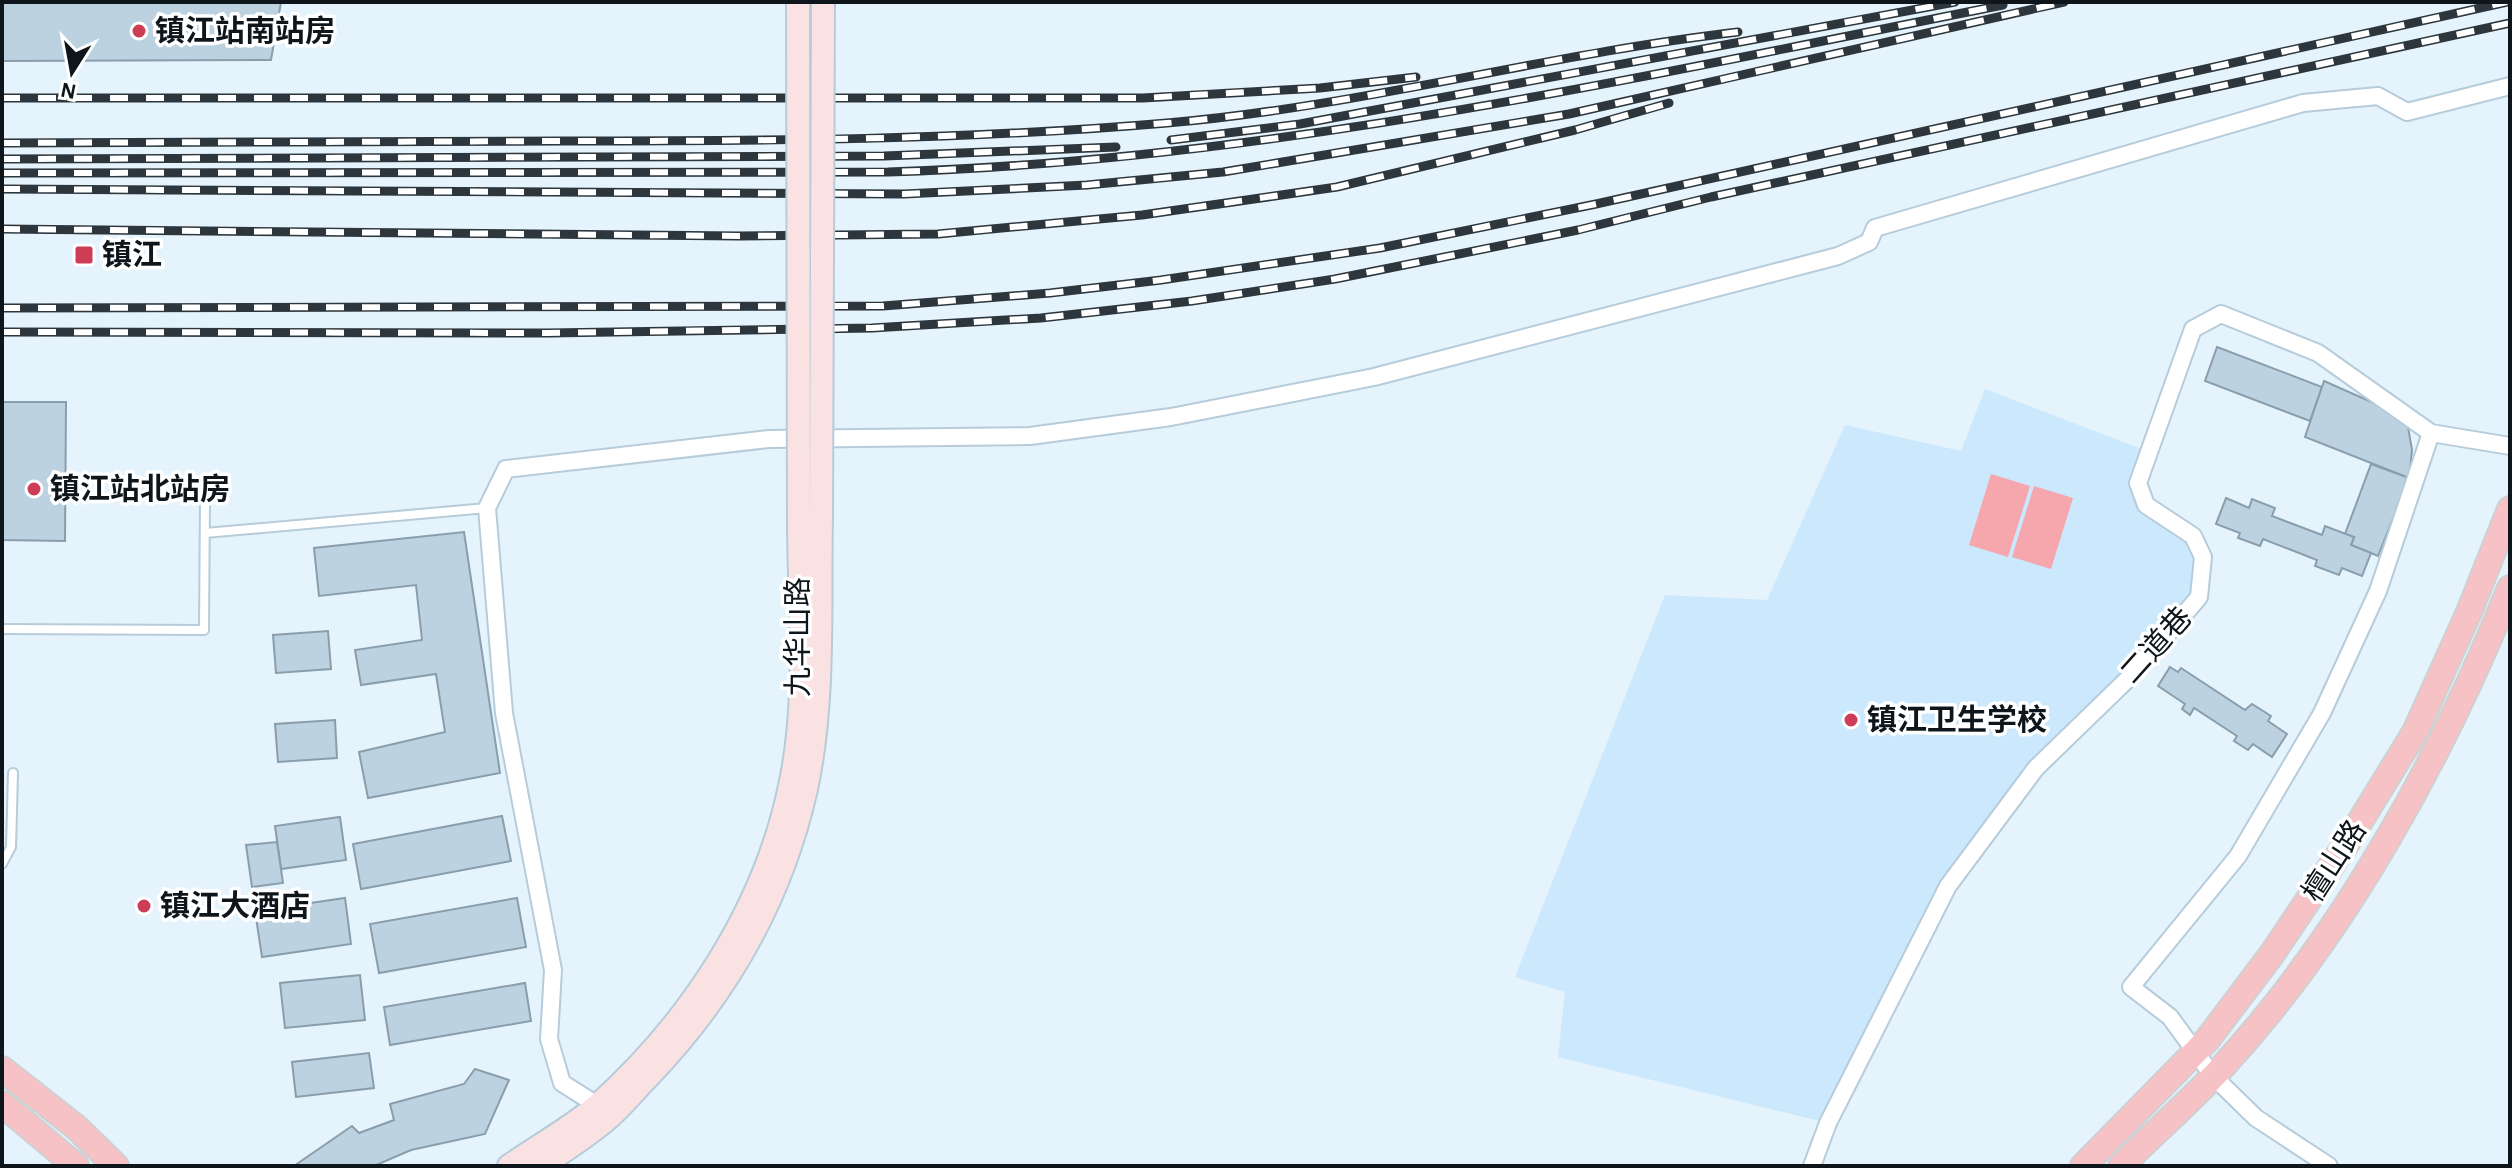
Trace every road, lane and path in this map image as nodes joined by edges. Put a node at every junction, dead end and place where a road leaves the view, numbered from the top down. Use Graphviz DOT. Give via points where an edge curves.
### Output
graph roads {
  1 [pos="798,2"];
  2 [pos="823,2"];
  3 [pos="2510,86"];
  4 [pos="2431,433"];
  5 [pos="2510,446"];
  6 [pos="205,498"];
  7 [pos="487,508"];
  8 [pos="2510,509"];
  9 [pos="810,518"];
  10 [pos="205,533"];
  11 [pos="2510,588"];
  12 [pos="2,629"];
  13 [pos="13,773"];
  14 [pos="2,864"];
  15 [pos="2193,1053"];
  16 [pos="2,1069"];
  17 [pos="2213,1076"];
  18 [pos="2,1104"];
  19 [pos="597,1105"];
  20 [pos="76,1166"];
  21 [pos="116,1166"];
  22 [pos="509,1166"];
  23 [pos="542,1166"];
  24 [pos="1812,1166"];
  25 [pos="2083,1166"];
  26 [pos="2121,1166"];
  27 [pos="2329,1166"];
  1 -- 9 [label="main road, 九华山路, bridge"];
  2 -- 9 [label="main road, 九华山路, bridge"];
  3 -- 7 [label="street" via="2407,112 2378,96 2303,103 1875,228 1869,242 1838,256 1374,377 1171,417 1030,436 769,439 506,469"];
  4 -- 5 [label="street, 二道巷"];
  4 -- 15 [label="street" via="2378,591 2322,713 2238,856 2131,987 2170,1017"];
  4 -- 24 [label="street, 二道巷" via="2318,353 2221,314 2193,329 2138,483 2146,505 2193,536 2203,557 2199,597 2135,672 2036,768 1948,886 1841,1096"];
  6 -- 10 [label="lane"];
  7 -- 10 [label="lane"];
  7 -- 19 [label="street" via="504,713 553,970 549,1039 562,1083"];
  8 -- 15 [label="main road, 檀山路" via="2415,732 2272,954"];
  9 -- 19 [label="main road, 九华山路" via="791,784 769,862 738,929 703,983 652,1051"];
  9 -- 23 [label="main road, 九华山路" via="818,697 806,788 783,871 753,939 701,1015 607,1119"];
  10 -- 12 [label="lane" via="204,630"];
  11 -- 17 [label="main road, 檀山路" via="2443,743 2375,859 2298,973"];
  13 -- 14 [label="lane" via="11,847"];
  15 -- 17 [label="street"];
  15 -- 25 [label="main road, 檀山路"];
  16 -- 21 [label="main road"];
  17 -- 26 [label="main road, 檀山路"];
  17 -- 27 [label="street" via="2256,1118"];
  18 -- 20 [label="main road"];
  19 -- 22 [label="main road, 九华山路"];
}
